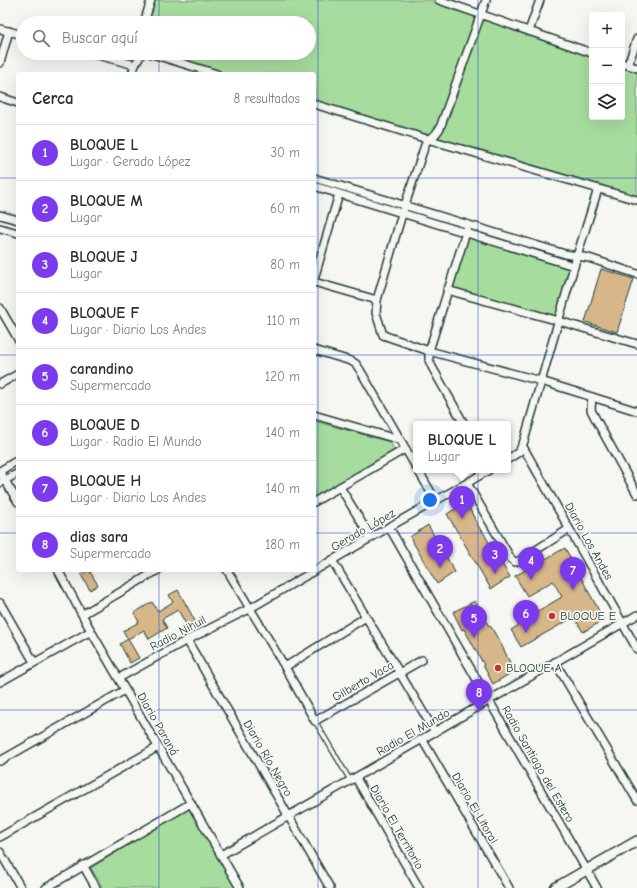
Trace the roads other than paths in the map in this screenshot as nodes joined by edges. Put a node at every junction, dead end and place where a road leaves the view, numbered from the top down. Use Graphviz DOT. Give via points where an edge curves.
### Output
graph roads {
  1 [pos="151,0"];
  2 [pos="439,0"];
  3 [pos="486,0"];
  4 [pos="540,0"];
  5 [pos="481,14"];
  6 [pos="146,16"];
  7 [pos="0,28"];
  8 [pos="9,31"];
  9 [pos="529,31"];
  10 [pos="16,33"];
  11 [pos="637,39"];
  12 [pos="589,52"];
  13 [pos="116,60"];
  14 [pos="138,60"];
  15 [pos="172,60"];
  16 [pos="0,63"];
  17 [pos="625,64"];
  18 [pos="135,65"];
  19 [pos="637,68"];
  20 [pos="133,72"];
  21 [pos="211,72"];
  22 [pos="0,97"];
  23 [pos="16,102"];
  24 [pos="316,105"];
  25 [pos="427,139"];
  26 [pos="316,179"];
  27 [pos="316,187"];
  28 [pos="598,189"];
  29 [pos="339,194"];
  30 [pos="637,200"];
  31 [pos="406,205"];
  32 [pos="402,214"];
  33 [pos="0,216"];
  34 [pos="16,220"];
  35 [pos="469,224"];
  36 [pos="0,228"];
  37 [pos="16,232"];
  38 [pos="466,233"];
  39 [pos="577,256"];
  40 [pos="574,266"];
  41 [pos="316,272"];
  42 [pos="637,274"];
  43 [pos="316,283"];
  44 [pos="447,290"];
  45 [pos="377,300"];
  46 [pos="0,308"];
  47 [pos="559,321"];
  48 [pos="16,336"];
  49 [pos="637,344"];
  50 [pos="316,351"];
  51 [pos="429,351"];
  52 [pos="16,375"];
  53 [pos="541,381"];
  54 [pos="0,384"];
  55 [pos="592,397"];
  56 [pos="637,411"];
  57 [pos="316,416"];
  58 [pos="462,421"];
  59 [pos="400,440"];
  60 [pos="522,444"];
  61 [pos="405,449"];
  62 [pos="511,457"];
  63 [pos="16,461"];
  64 [pos="413,462"];
  65 [pos="0,471"];
  66 [pos="420,473"];
  67 [pos="484,473"];
  68 [pos="16,474"];
  69 [pos="2,482"];
  70 [pos="467,483"];
  71 [pos="340,487"];
  72 [pos="637,494"];
  73 [pos="16,500"];
  74 [pos="316,501"];
  75 [pos="436,501"];
  76 [pos="389,527"];
  77 [pos="569,529"];
  78 [pos="371,538"];
  79 [pos="332,560"];
  80 [pos="316,567"];
  81 [pos="59,572"];
  82 [pos="155,572"];
  83 [pos="228,572"];
  84 [pos="304,573"];
  85 [pos="0,603"];
  86 [pos="249,609"];
  87 [pos="83,614"];
  88 [pos="637,615"];
  89 [pos="366,617"];
  90 [pos="622,624"];
  91 [pos="91,631"];
  92 [pos="187,640"];
  93 [pos="637,649"];
  94 [pos="422,660"];
  95 [pos="34,662"];
  96 [pos="555,662"];
  97 [pos="285,666"];
  98 [pos="399,673"];
  99 [pos="119,678"];
  100 [pos="0,682"];
  101 [pos="125,690"];
  102 [pos="489,701"];
  103 [pos="316,721"];
  104 [pos="435,732"];
  105 [pos="422,739"];
  106 [pos="158,747"];
  107 [pos="0,761"];
  108 [pos="353,779"];
  109 [pos="637,800"];
  110 [pos="191,803"];
  111 [pos="289,816"];
  112 [pos="0,837"];
  113 [pos="637,841"];
  114 [pos="0,852"];
  115 [pos="221,855"];
  116 [pos="83,865"];
  117 [pos="587,871"];
  118 [pos="21,888"];
  119 [pos="46,888"];
  120 [pos="96,888"];
  121 [pos="240,888"];
  122 [pos="330,888"];
  123 [pos="419,888"];
  124 [pos="509,888"];
  125 [pos="555,888"];
  126 [pos="597,888"];
  1 -- 6 [label="street"];
  2 -- 5 [label="street"];
  3 -- 5 [label="street"];
  4 -- 9 [label="street"];
  5 -- 9 [label="street"];
  5 -- 25 [label="street" via="440,128 433,137"];
  7 -- 8 [label="street"];
  8 -- 10 [label="street"];
  8 -- 16 [label="street"];
  9 -- 12 [label="street"];
  11 -- 17 [label="street"];
  13 -- 18 [label="street"];
  14 -- 18 [label="street"];
  15 -- 21 [label="street"];
  17 -- 19 [label="street"];
  18 -- 20 [label="street"];
  22 -- 23 [label="street"];
  24 -- 25 [label="street"];
  25 -- 28 [label="street"];
  25 -- 31 [label="street"];
  26 -- 31 [label="street"];
  27 -- 29 [label="street"];
  28 -- 30 [label="street"];
  28 -- 39 [label="street"];
  29 -- 32 [label="street"];
  29 -- 41 [label="street"];
  31 -- 32 [label="street"];
  31 -- 35 [label="street"];
  32 -- 38 [label="street"];
  32 -- 45 [label="street"];
  33 -- 34 [label="street"];
  35 -- 38 [label="street"];
  35 -- 39 [label="street"];
  36 -- 37 [label="street"];
  38 -- 40 [label="street"];
  38 -- 44 [label="street"];
  39 -- 40 [label="street"];
  39 -- 42 [label="street"];
  40 -- 47 [label="street"];
  43 -- 45 [label="street"];
  44 -- 47 [label="street"];
  44 -- 51 [label="street"];
  45 -- 51 [label="street" via="376,313 383,335"];
  46 -- 48 [label="street"];
  47 -- 49 [label="street"];
  47 -- 53 [label="street"];
  50 -- 59 [label="street" via="356,364"];
  51 -- 53 [label="street"];
  51 -- 58 [label="street" via="432,367"];
  52 -- 54 [label="street"];
  53 -- 55 [label="street"];
  53 -- 60 [label="street"];
  55 -- 56 [label="street"];
  55 -- 72 [label="street" via="591,410"];
  57 -- 59 [label="street"];
  59 -- 61 [label="street"];
  60 -- 62 [label="street" via="519,452"];
  60 -- 77 [label="street, Diario Los Andes"];
  61 -- 64 [label="street"];
  61 -- 71 [label="street"];
  63 -- 65 [label="street"];
  65 -- 69 [label="street"];
  66 -- 75 [label="street"];
  67 -- 70 [label="street, Gerado López"];
  68 -- 69 [label="street"];
  69 -- 73 [label="street"];
  70 -- 75 [label="street, Gerado López"];
  70 -- 77 [label="street" via="515,562"];
  71 -- 74 [label="street"];
  71 -- 78 [label="street"];
  75 -- 76 [label="street, Gerado López"];
  76 -- 78 [label="street, Gerado López"];
  76 -- 102 [label="street, Radio Santiago del Estero"];
  77 -- 90 [label="street, Diario Los Andes"];
  78 -- 79 [label="street, Gerado López"];
  79 -- 80 [label="street, Gerado López"];
  79 -- 89 [label="street"];
  81 -- 87 [label="street, Diario Paraná"];
  82 -- 87 [label="street"];
  83 -- 86 [label="street"];
  84 -- 86 [label="street, Gerado López"];
  85 -- 95 [label="street"];
  86 -- 92 [label="street, Radio Nihuil"];
  86 -- 97 [label="street"];
  87 -- 91 [label="street, Diario Paraná"];
  88 -- 90 [label="street, Radio El Mundo"];
  89 -- 97 [label="street"];
  89 -- 98 [label="street"];
  90 -- 93 [label="street, Diario Los Andes"];
  90 -- 96 [label="street, Radio El Mundo"];
  91 -- 95 [label="street"];
  91 -- 99 [label="street, Diario Paraná"];
  92 -- 99 [label="street, Radio Nihuil"];
  92 -- 111 [label="street, Diario Río Negro"];
  94 -- 98 [label="street, Gilberto Vaca"];
  95 -- 100 [label="street"];
  96 -- 102 [label="street, Radio El Mundo"];
  96 -- 109 [label="street"];
  97 -- 103 [label="street"];
  98 -- 103 [label="street, Gilberto Vaca"];
  98 -- 104 [label="street"];
  99 -- 101 [label="street, Diario Paraná"];
  101 -- 106 [label="street, Diario Paraná"];
  101 -- 107 [label="street"];
  102 -- 104 [label="street, Radio El Mundo"];
  102 -- 117 [label="street, Radio Santiago del Estero"];
  103 -- 108 [label="lane"];
  104 -- 105 [label="street, Radio El Mundo"];
  105 -- 108 [label="street, Radio El Mundo"];
  105 -- 124 [label="street, Diario El Litoral"];
  106 -- 110 [label="street, Diario Paraná"];
  106 -- 112 [label="street"];
  108 -- 111 [label="street, Radio El Mundo"];
  108 -- 123 [label="street, Diario El Territorio"];
  110 -- 115 [label="street, Diario Paraná"];
  110 -- 116 [label="street"];
  111 -- 115 [label="street, Radio El Mundo"];
  111 -- 122 [label="street, Diario Río Negro"];
  113 -- 117 [label="street"];
  114 -- 118 [label="street"];
  115 -- 121 [label="street, Diario Paraná"];
  116 -- 119 [label="street"];
  116 -- 120 [label="street"];
  117 -- 125 [label="street"];
  117 -- 126 [label="street, Radio Santiago del Estero"];
}
